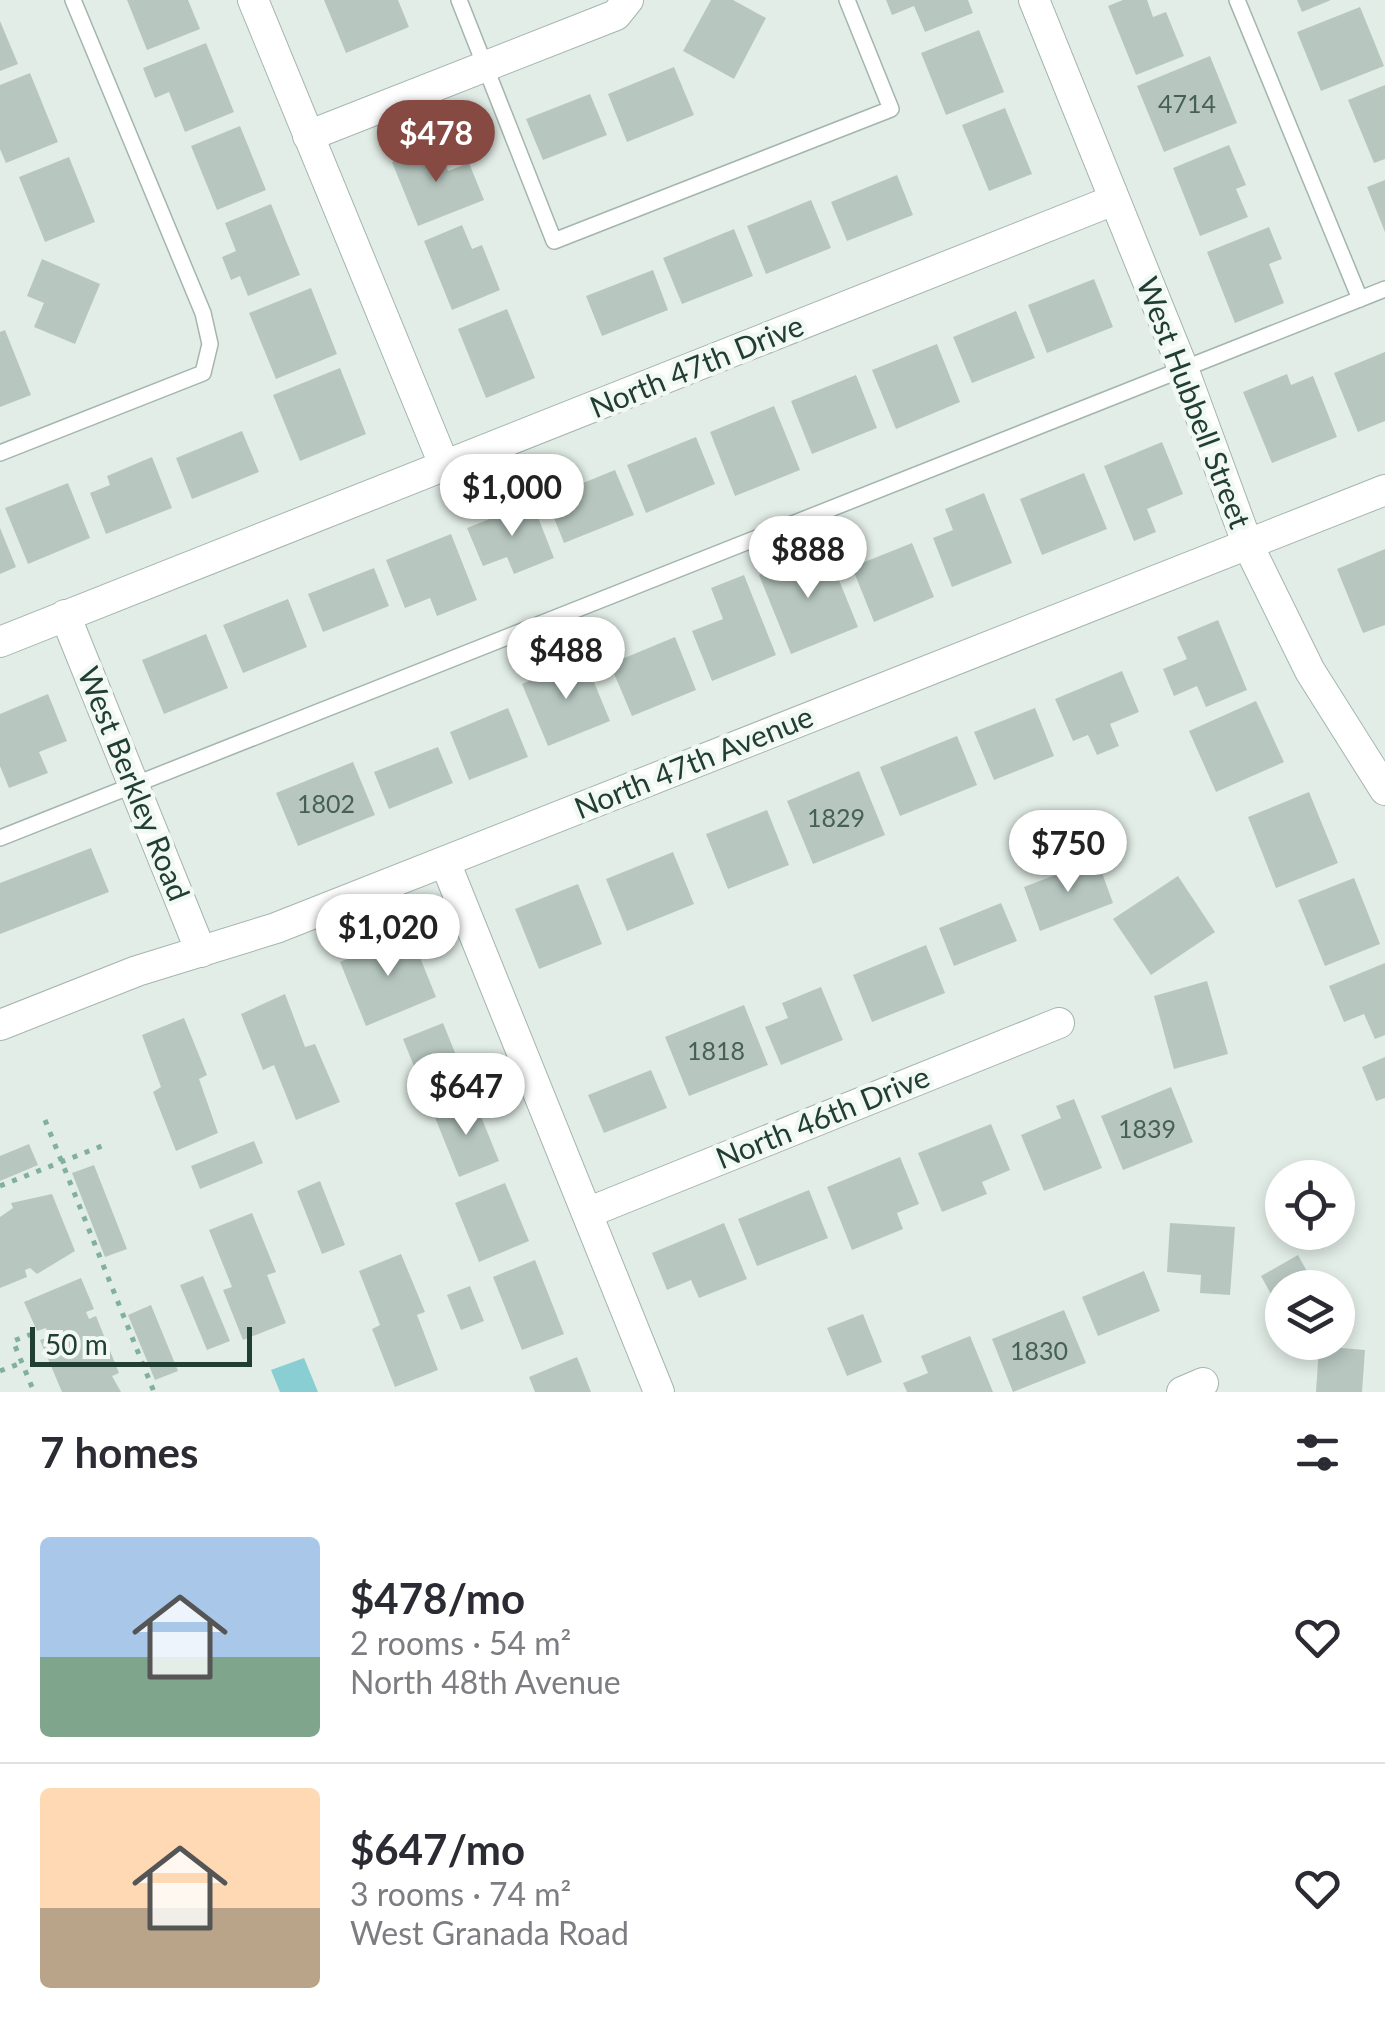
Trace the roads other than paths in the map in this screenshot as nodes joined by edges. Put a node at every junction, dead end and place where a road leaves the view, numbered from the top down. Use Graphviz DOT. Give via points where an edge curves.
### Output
graph roads {
  1 [pos="73,0"];
  2 [pos="253,0"];
  3 [pos="459,0"];
  4 [pos="628,0"];
  5 [pos="847,0"];
  6 [pos="1034,0"];
  7 [pos="1237,0"];
  8 [pos="486,66"];
  9 [pos="308,136"];
  10 [pos="1114,200"];
  11 [pos="1385,289"];
  12 [pos="1360,299"];
  13 [pos="1184,371"];
  14 [pos="0,453"];
  15 [pos="445,467"];
  16 [pos="1385,490"];
  17 [pos="1247,543"];
  18 [pos="65,616"];
  19 [pos="0,642"];
  20 [pos="134,786"];
  21 [pos="1385,790"];
  22 [pos="0,838"];
  23 [pos="444,862"];
  24 [pos="201,952"];
  25 [pos="1059,1023"];
  26 [pos="0,1025"];
  27 [pos="588,1213"];
  28 [pos="659,1392"];
  1 -- 14 [label="lane" via="210,344 203,373"];
  2 -- 9 [label="street"];
  3 -- 8 [label="lane"];
  4 -- 8 [label="street" via="616,14"];
  5 -- 8 [label="lane" via="891,109 554,241"];
  6 -- 10 [label="street, West Hubbell Street"];
  7 -- 12 [label="lane"];
  8 -- 9 [label="street"];
  9 -- 15 [label="street"];
  10 -- 13 [label="street, West Hubbell Street"];
  10 -- 15 [label="street, North 47th Drive"];
  11 -- 12 [label="lane"];
  12 -- 13 [label="lane"];
  13 -- 17 [label="street, West Hubbell Street"];
  13 -- 20 [label="lane"];
  15 -- 18 [label="street, North 47th Drive"];
  16 -- 17 [label="street, North 47th Avenue"];
  17 -- 21 [label="street, West Hubbell Street" via="1310,670"];
  17 -- 23 [label="street, North 47th Avenue"];
  18 -- 19 [label="street, North 47th Drive"];
  18 -- 20 [label="street, West Berkley Road"];
  20 -- 22 [label="lane"];
  20 -- 24 [label="street, West Berkley Road"];
  23 -- 24 [label="street, North 47th Avenue"];
  23 -- 27 [label="street"];
  24 -- 26 [label="street, North 47th Avenue"];
  25 -- 27 [label="street, North 46th Drive"];
  27 -- 28 [label="street"];
}
